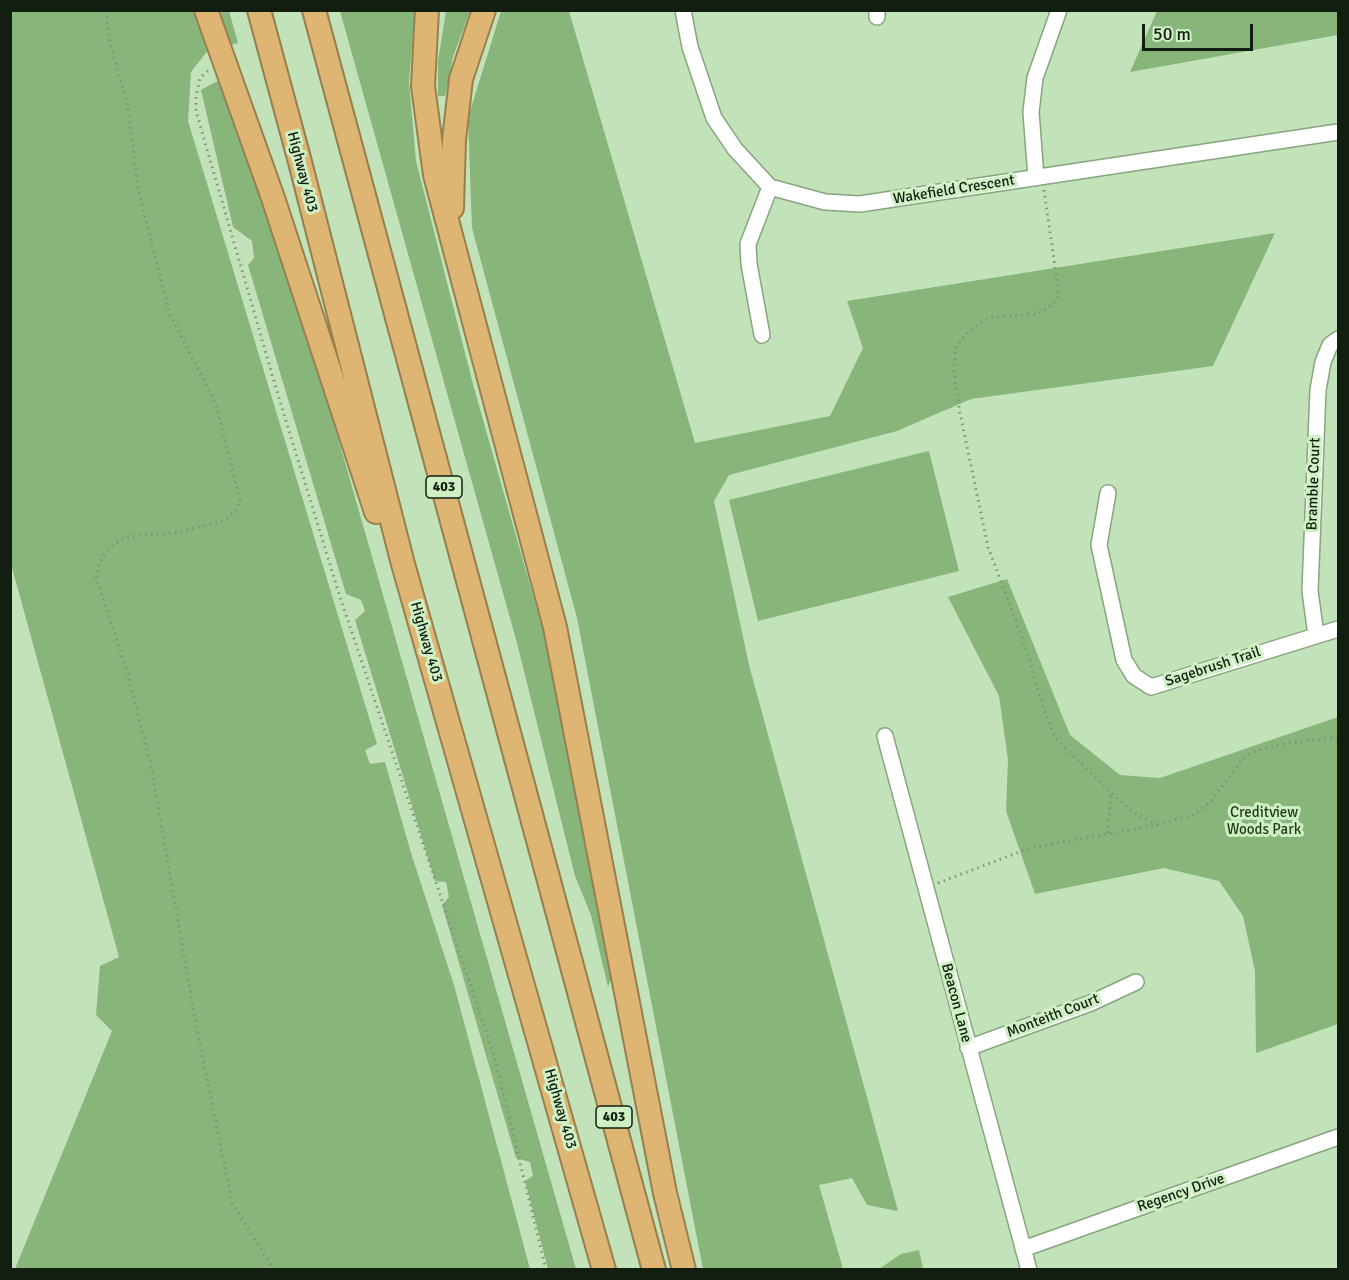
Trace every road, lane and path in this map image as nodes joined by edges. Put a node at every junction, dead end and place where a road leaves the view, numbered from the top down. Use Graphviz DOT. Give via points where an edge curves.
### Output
graph roads {
  1 [pos="106,10"];
  2 [pos="206,10"];
  3 [pos="258,10"];
  4 [pos="314,10"];
  5 [pos="427,10"];
  6 [pos="484,10"];
  7 [pos="683,10"];
  8 [pos="1059,10"];
  9 [pos="225,59"];
  10 [pos="1338,132"];
  11 [pos="1039,177"];
  12 [pos="770,187"];
  13 [pos="451,228"];
  14 [pos="762,334"];
  15 [pos="1338,339"];
  16 [pos="1108,493"];
  17 [pos="403,564"];
  18 [pos="1338,629"];
  19 [pos="1316,635"];
  20 [pos="885,736"];
  21 [pos="1338,737"];
  22 [pos="1111,793"];
  23 [pos="1157,825"];
  24 [pos="1108,833"];
  25 [pos="926,890"];
  26 [pos="1136,982"];
  27 [pos="968,1048"];
  28 [pos="1338,1137"];
  29 [pos="1023,1249"];
  30 [pos="273,1269"];
  31 [pos="546,1269"];
  32 [pos="604,1269"];
  33 [pos="654,1269"];
  34 [pos="684,1269"];
  35 [pos="1029,1269"];
  1 -- 30 [label="path" via="110,44 129,106 138,190 170,314 216,404 240,500 226,520 176,533 120,540 99,563 96,578 128,674 151,765 232,1203"];
  2 -- 9 [label="highway"];
  3 -- 17 [label="highway, Highway 403"];
  4 -- 33 [label="highway, 403"];
  5 -- 13 [label="highway" via="423,58 425,109 435,175"];
  6 -- 13 [label="highway" via="461,79 456,112"];
  7 -- 12 [label="street" via="690,47 714,118 735,149"];
  8 -- 11 [label="street" via="1035,78 1031,112"];
  9 -- 17 [label="highway" via="376,512"];
  9 -- 31 [label="path" via="201,78 196,111 339,594 494,1054"];
  10 -- 11 [label="street, Wakefield Crescent"];
  11 -- 12 [label="street, Wakefield Crescent" via="860,204 825,202"];
  11 -- 22 [label="path" via="1059,295 1051,306 1036,314 993,317 968,332 956,346 954,371 988,547 1026,648 1044,710 1056,739"];
  12 -- 14 [label="street" via="748,244"];
  13 -- 34 [label="highway" via="555,627 665,1193"];
  15 -- 19 [label="street, Bramble Court" via="1330,345 1323,362 1318,390 1310,591"];
  16 -- 19 [label="street, Sagebrush Trail" via="1099,545 1124,660 1134,676 1151,687"];
  17 -- 32 [label="highway, Highway 403"];
  18 -- 19 [label="street, Sagebrush Trail"];
  20 -- 25 [label="street, Beacon Lane"];
  21 -- 23 [label="path" via="1252,752 1212,800 1194,815"];
  22 -- 23 [label="path"];
  22 -- 24 [label="path"];
  23 -- 24 [label="path"];
  24 -- 25 [label="path" via="1030,848"];
  25 -- 27 [label="street, Beacon Lane"];
  26 -- 27 [label="street, Monteith Court" via="1091,1003"];
  27 -- 29 [label="street, Beacon Lane"];
  28 -- 29 [label="street, Regency Drive"];
  29 -- 35 [label="street, Beacon Lane"];
}
